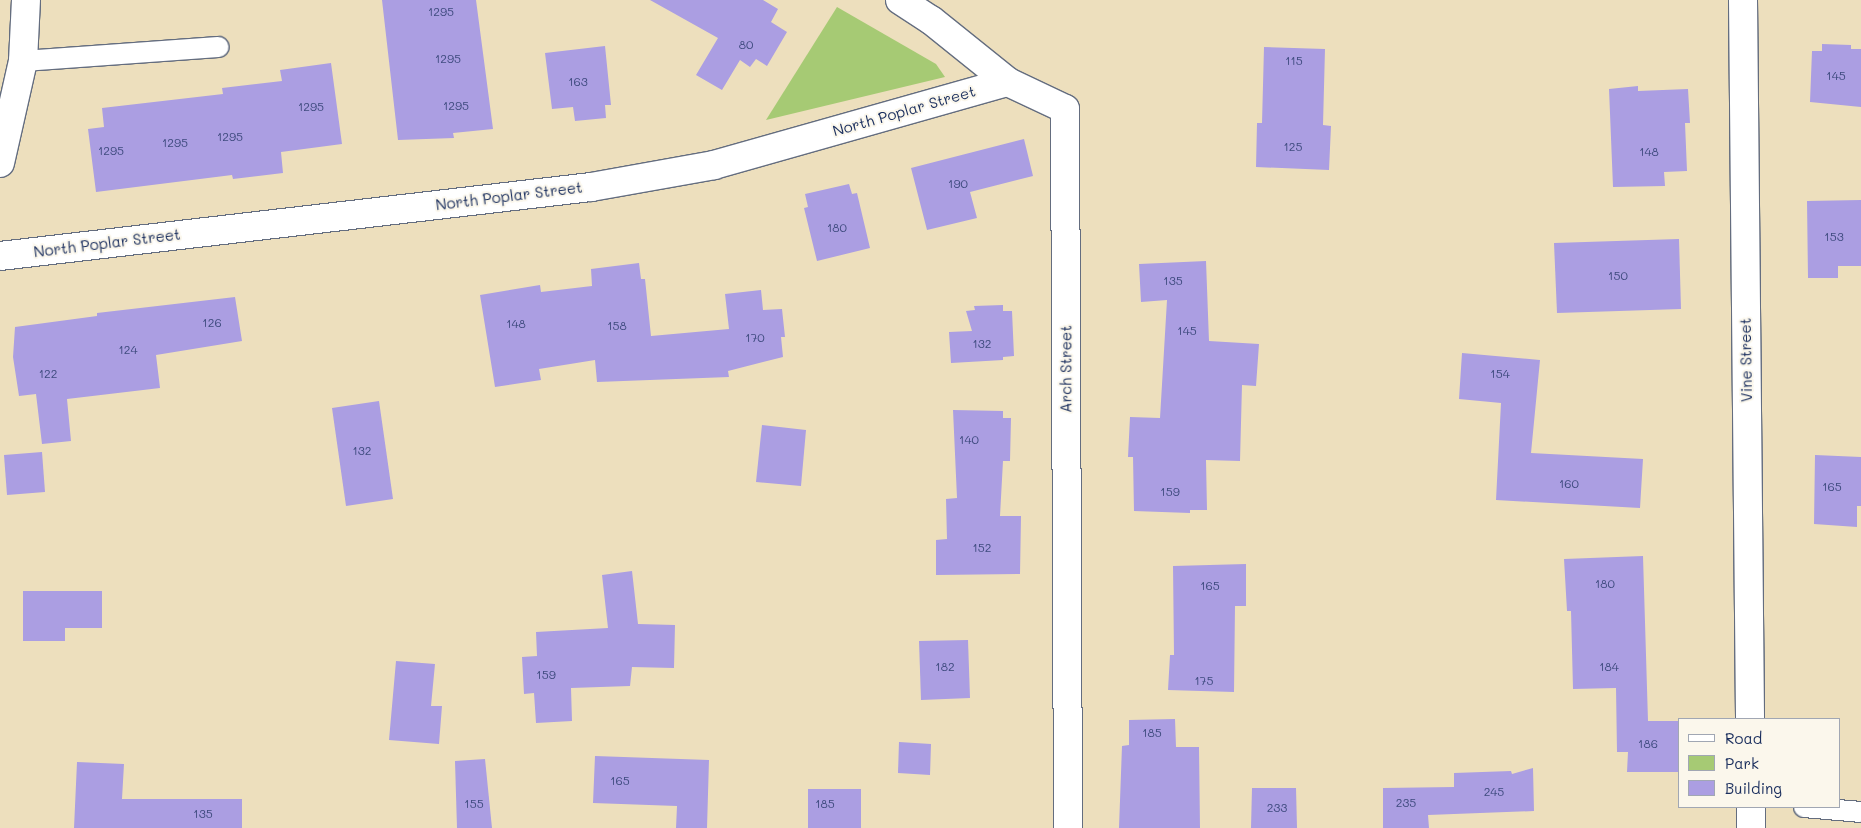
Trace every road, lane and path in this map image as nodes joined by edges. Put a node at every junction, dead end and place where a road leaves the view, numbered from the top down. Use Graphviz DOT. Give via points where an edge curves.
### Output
graph roads {
  1 [pos="26,0"];
  2 [pos="900,0"];
  3 [pos="1743,0"];
  4 [pos="936,10"];
  5 [pos="219,47"];
  6 [pos="23,61"];
  7 [pos="1008,82"];
  8 [pos="5,126"];
  9 [pos="0,163"];
  10 [pos="0,256"];
  11 [pos="1750,718"];
  12 [pos="1751,808"];
  13 [pos="1815,808"];
  14 [pos="1861,812"];
  15 [pos="1068,828"];
  16 [pos="1751,828"];
  1 -- 6 [label="street"];
  2 -- 4 [label="street, Arch Street"];
  3 -- 11 [label="street, Vine Street"];
  4 -- 7 [label="street, Arch Street"];
  5 -- 6 [label="lane"];
  6 -- 8 [label="street"];
  7 -- 10 [label="street, North Poplar Street" via="714,165 610,184"];
  7 -- 15 [label="street, Arch Street" via="1066,109"];
  8 -- 9 [label="street"];
  12 -- 16 [label="street"];
  13 -- 14 [label="lane"];
}
